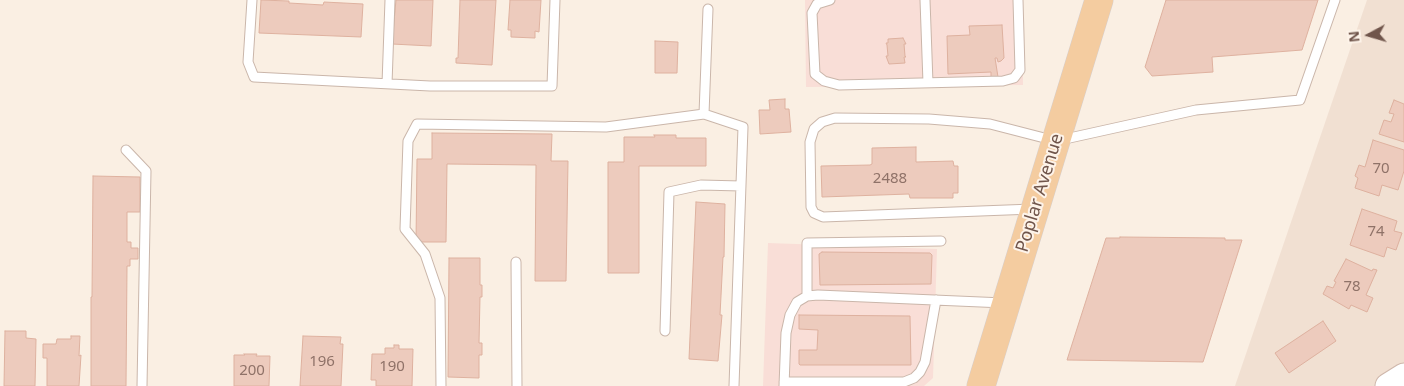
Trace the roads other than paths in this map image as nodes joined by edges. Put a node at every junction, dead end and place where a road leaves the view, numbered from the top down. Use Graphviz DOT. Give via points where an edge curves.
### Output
graph roads {
  1 [pos="252,0"];
  2 [pos="390,0"];
  3 [pos="555,0"];
  4 [pos="830,0"];
  5 [pos="925,0"];
  6 [pos="1018,0"];
  7 [pos="1099,0"];
  8 [pos="1335,0"];
  9 [pos="708,8"];
  10 [pos="928,82"];
  11 [pos="387,84"];
  12 [pos="704,114"];
  13 [pos="1056,141"];
  14 [pos="126,150"];
  15 [pos="741,186"];
  16 [pos="1035,209"];
  17 [pos="941,240"];
  18 [pos="516,262"];
  19 [pos="807,296"];
  20 [pos="936,300"];
  21 [pos="1006,303"];
  22 [pos="665,331"];
  23 [pos="784,384"];
  24 [pos="142,386"];
  25 [pos="441,386"];
  26 [pos="517,386"];
  27 [pos="734,386"];
  28 [pos="981,386"];
  1 -- 11 [label="lane" via="248,62 254,77"];
  2 -- 11 [label="lane"];
  3 -- 11 [label="lane" via="552,86"];
  4 -- 10 [label="lane" via="817,4 812,13 815,74 824,81 839,85"];
  5 -- 10 [label="lane"];
  6 -- 10 [label="lane" via="1020,70 1014,78"];
  7 -- 13 [label="main road, Poplar Avenue"];
  8 -- 13 [label="lane" via="1300,100 1196,110"];
  9 -- 12 [label="lane"];
  12 -- 15 [label="lane" via="743,127"];
  12 -- 25 [label="lane" via="606,126 417,124 408,141 405,229 425,254 440,298"];
  13 -- 16 [label="main road, Poplar Avenue"];
  13 -- 16 [label="lane" via="990,124 929,119 835,118 814,129 810,142 811,206 814,213 823,217"];
  14 -- 24 [label="lane" via="146,171"];
  15 -- 22 [label="lane" via="701,185 669,192"];
  15 -- 27 [label="lane"];
  16 -- 21 [label="main road, Poplar Avenue"];
  17 -- 19 [label="lane" via="807,243"];
  18 -- 26 [label="lane"];
  19 -- 20 [label="lane"];
  19 -- 23 [label="lane" via="797,302 790,315"];
  20 -- 21 [label="lane"];
  20 -- 23 [label="lane" via="925,362 914,378 904,382"];
  21 -- 28 [label="main road, Poplar Avenue"];
}
